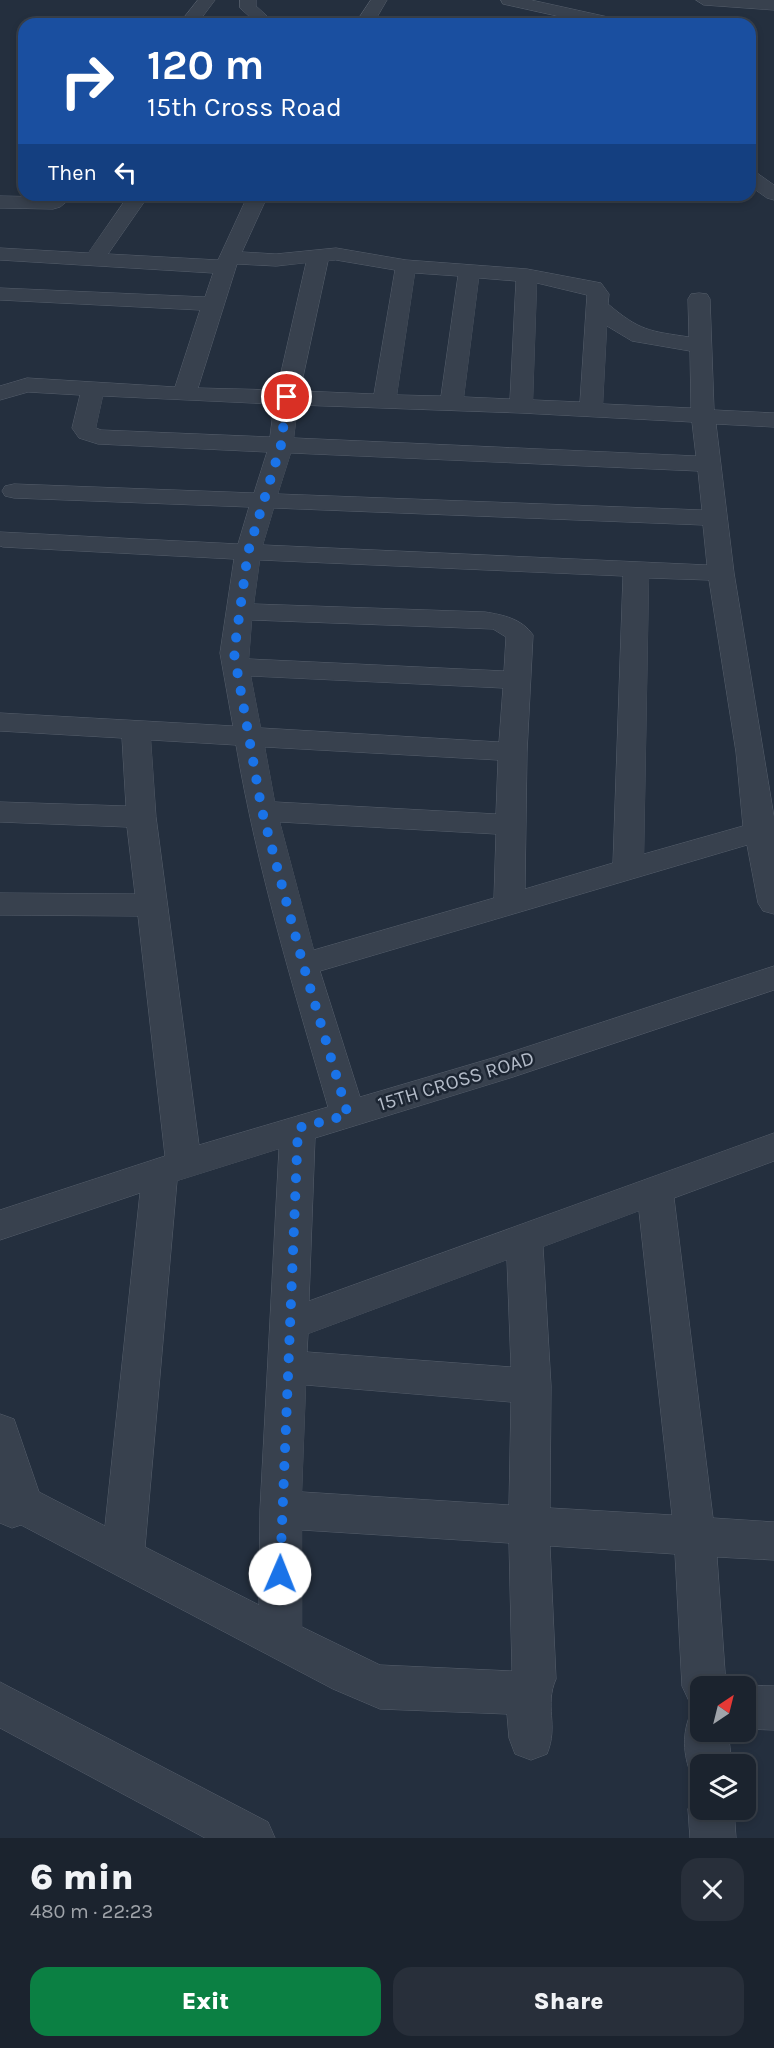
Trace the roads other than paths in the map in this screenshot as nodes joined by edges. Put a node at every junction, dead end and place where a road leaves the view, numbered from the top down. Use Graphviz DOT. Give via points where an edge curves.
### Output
graph roads {
  1 [pos="207,0"];
  2 [pos="248,0"];
  3 [pos="380,0"];
  4 [pos="509,0"];
  5 [pos="605,0"];
  6 [pos="704,0"];
  7 [pos="774,4"];
  8 [pos="193,18"];
  9 [pos="258,18"];
  10 [pos="368,18"];
  11 [pos="586,18"];
  12 [pos="603,18"];
  13 [pos="756,181"];
  14 [pos="774,194"];
  15 [pos="56,201"];
  16 [pos="135,201"];
  17 [pos="255,201"];
  18 [pos="0,202"];
  19 [pos="0,254"];
  20 [pos="319,255"];
  21 [pos="94,259"];
  22 [pos="227,262"];
  23 [pos="406,266"];
  24 [pos="469,271"];
  25 [pos="527,275"];
  26 [pos="0,294"];
  27 [pos="699,299"];
  28 [pos="214,304"];
  29 [pos="597,306"];
  30 [pos="701,346"];
  31 [pos="93,389"];
  32 [pos="0,393"];
  33 [pos="184,394"];
  34 [pos="287,397"];
  35 [pos="384,401"];
  36 [pos="452,403"];
  37 [pos="521,406"];
  38 [pos="591,410"];
  39 [pos="704,416"];
  40 [pos="774,420"];
  41 [pos="281,445"];
  42 [pos="709,464"];
  43 [pos="14,491"];
  44 [pos="264,500"];
  45 [pos="715,518"];
  46 [pos="3,539"];
  47 [pos="248,552"];
  48 [pos="636,569"];
  49 [pos="721,573"];
  50 [pos="240,612"];
  51 [pos="236,667"];
  52 [pos="518,680"];
  53 [pos="0,722"];
  54 [pos="136,730"];
  55 [pos="248,737"];
  56 [pos="762,749"];
  57 [pos="513,752"];
  58 [pos="262,811"];
  59 [pos="0,812"];
  60 [pos="141,817"];
  61 [pos="511,825"];
  62 [pos="766,829"];
  63 [pos="628,869"];
  64 [pos="774,903"];
  65 [pos="0,904"];
  66 [pos="508,904"];
  67 [pos="152,905"];
  68 [pos="303,964"];
  69 [pos="774,978"];
  70 [pos="348,1115"];
  71 [pos="298,1128"];
  72 [pos="774,1147"];
  73 [pos="172,1168"];
  74 [pos="655,1191"];
  75 [pos="0,1225"];
  76 [pos="524,1238"];
  77 [pos="290,1324"];
  78 [pos="288,1367"];
  79 [pos="531,1386"];
  80 [pos="0,1432"];
  81 [pos="7,1504"];
  82 [pos="282,1509"];
  83 [pos="529,1525"];
  84 [pos="695,1536"];
  85 [pos="774,1541"];
  86 [pos="123,1557"];
  87 [pos="280,1639"];
  88 [pos="703,1676"];
  89 [pos="528,1692"];
  90 [pos="0,1704"];
  91 [pos="756,1707"];
  92 [pos="774,1708"];
  93 [pos="531,1738"];
  94 [pos="712,1820"];
  95 [pos="252,1838"];
  96 [pos="713,1838"];
  1 -- 8 [label="street"];
  2 -- 9 [label="street" via="248,8"];
  3 -- 10 [label="street"];
  4 -- 11 [label="street"];
  5 -- 12 [label="street"];
  6 -- 7 [label="street"];
  13 -- 14 [label="street"];
  15 -- 18 [label="street"];
  16 -- 21 [label="street"];
  17 -- 22 [label="street"];
  19 -- 21 [label="street"];
  20 -- 22 [label="street"];
  20 -- 23 [label="street" via="336,254"];
  20 -- 34 [label="street"];
  21 -- 22 [label="street"];
  22 -- 28 [label="street"];
  23 -- 24 [label="street"];
  23 -- 35 [label="street"];
  24 -- 25 [label="street"];
  24 -- 36 [label="street"];
  25 -- 29 [label="street" via="593,288 598,294"];
  25 -- 37 [label="street"];
  26 -- 28 [label="street"];
  27 -- 30 [label="street"];
  28 -- 33 [label="street"];
  29 -- 30 [label="street" via="640,336"];
  29 -- 38 [label="street"];
  30 -- 39 [label="street"];
  31 -- 32 [label="street" via="27,385"];
  31 -- 33 [label="street"];
  31 -- 41 [label="street" via="84,428 98,437"];
  33 -- 34 [label="street"];
  34 -- 35 [label="street"];
  34 -- 41 [label="street"];
  35 -- 36 [label="street"];
  36 -- 37 [label="street"];
  37 -- 38 [label="street"];
  38 -- 39 [label="street"];
  39 -- 40 [label="street"];
  39 -- 42 [label="street"];
  41 -- 42 [label="street"];
  41 -- 44 [label="street"];
  42 -- 45 [label="street"];
  43 -- 44 [label="street"];
  44 -- 45 [label="street"];
  44 -- 47 [label="street"];
  45 -- 49 [label="street"];
  46 -- 47 [label="street"];
  47 -- 48 [label="street"];
  47 -- 50 [label="street"];
  48 -- 49 [label="street"];
  48 -- 63 [label="street"];
  49 -- 56 [label="street"];
  50 -- 51 [label="street" via="234,653"];
  50 -- 52 [label="street" via="501,622 520,636"];
  51 -- 52 [label="street"];
  51 -- 55 [label="street"];
  52 -- 57 [label="street"];
  53 -- 54 [label="street"];
  54 -- 55 [label="street"];
  54 -- 60 [label="street"];
  55 -- 57 [label="street"];
  55 -- 58 [label="street"];
  56 -- 62 [label="street"];
  57 -- 61 [label="street"];
  58 -- 61 [label="street"];
  58 -- 68 [label="street"];
  59 -- 60 [label="street"];
  60 -- 67 [label="street"];
  61 -- 66 [label="street"];
  62 -- 63 [label="street"];
  62 -- 64 [label="street"];
  63 -- 66 [label="street"];
  65 -- 67 [label="street"];
  66 -- 68 [label="street"];
  67 -- 73 [label="street"];
  68 -- 70 [label="street"];
  69 -- 70 [label="street, 15TH CROSS ROAD"];
  70 -- 71 [label="street, 15TH CROSS ROAD"];
  71 -- 73 [label="street, 15TH CROSS ROAD"];
  71 -- 77 [label="street"];
  72 -- 74 [label="street"];
  73 -- 75 [label="street, 15TH CROSS ROAD"];
  73 -- 86 [label="street"];
  74 -- 76 [label="street"];
  74 -- 84 [label="street"];
  76 -- 77 [label="street"];
  76 -- 79 [label="street"];
  77 -- 78 [label="street"];
  78 -- 79 [label="street"];
  78 -- 82 [label="street"];
  79 -- 83 [label="street"];
  80 -- 81 [label="street"];
  81 -- 86 [label="street"];
  82 -- 83 [label="street"];
  82 -- 87 [label="street"];
  83 -- 84 [label="street"];
  83 -- 89 [label="street" via="534,1679"];
  84 -- 85 [label="street"];
  84 -- 88 [label="street"];
  86 -- 87 [label="street"];
  87 -- 89 [label="street" via="380,1687"];
  89 -- 93 [label="street"];
  90 -- 95 [label="street"];
  91 -- 92 [label="street"];
  94 -- 96 [label="street"];
}
